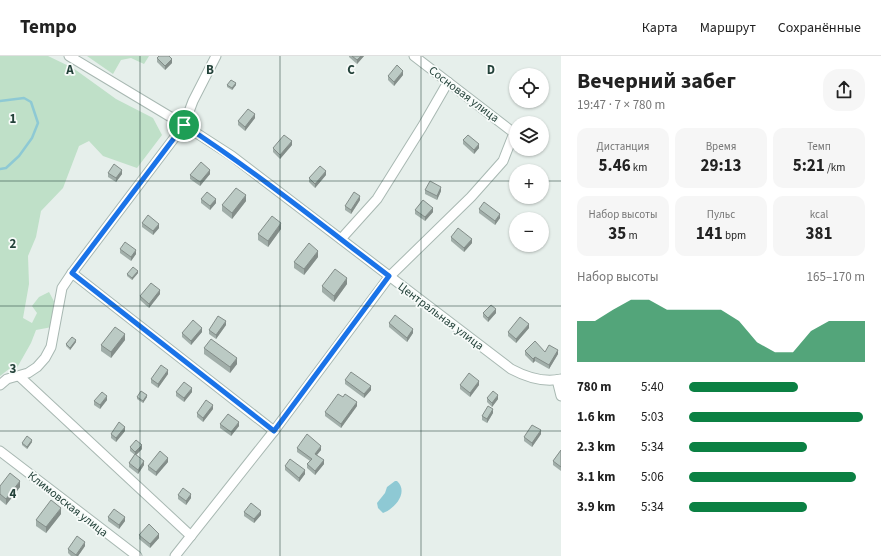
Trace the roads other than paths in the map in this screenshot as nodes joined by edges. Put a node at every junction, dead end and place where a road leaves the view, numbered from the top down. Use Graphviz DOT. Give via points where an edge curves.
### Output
graph roads {
  1 [pos="69,56"];
  2 [pos="216,56"];
  3 [pos="414,56"];
  4 [pos="448,82"];
  5 [pos="184,125"];
  6 [pos="341,240"];
  7 [pos="72,273"];
  8 [pos="389,276"];
  9 [pos="19,376"];
  10 [pos="559,379"];
  11 [pos="0,385"];
  12 [pos="561,396"];
  13 [pos="274,431"];
  14 [pos="0,451"];
  15 [pos="191,536"];
  16 [pos="136,556"];
  17 [pos="175,556"];
  1 -- 5 [label="street, Центральная улица"];
  2 -- 5 [label="street"];
  3 -- 4 [label="street, Сосновая улица"];
  4 -- 6 [label="street" via="377,199"];
  4 -- 8 [label="street, Сосновая улица" via="514,133 503,161 471,197"];
  5 -- 6 [label="street, Центральная улица" via="259,176"];
  5 -- 7 [label="street"];
  6 -- 8 [label="street, Центральная улица"];
  7 -- 9 [label="street" via="62,288 51,347 37,367"];
  7 -- 13 [label="street"];
  8 -- 10 [label="street, Центральная улица" via="511,369 541,380"];
  8 -- 13 [label="street"];
  9 -- 11 [label="street" via="7,379"];
  9 -- 15 [label="street"];
  10 -- 12 [label="street, Центральная улица"];
  13 -- 15 [label="street"];
  14 -- 16 [label="street, Климовская улица"];
  15 -- 17 [label="street"];
}
